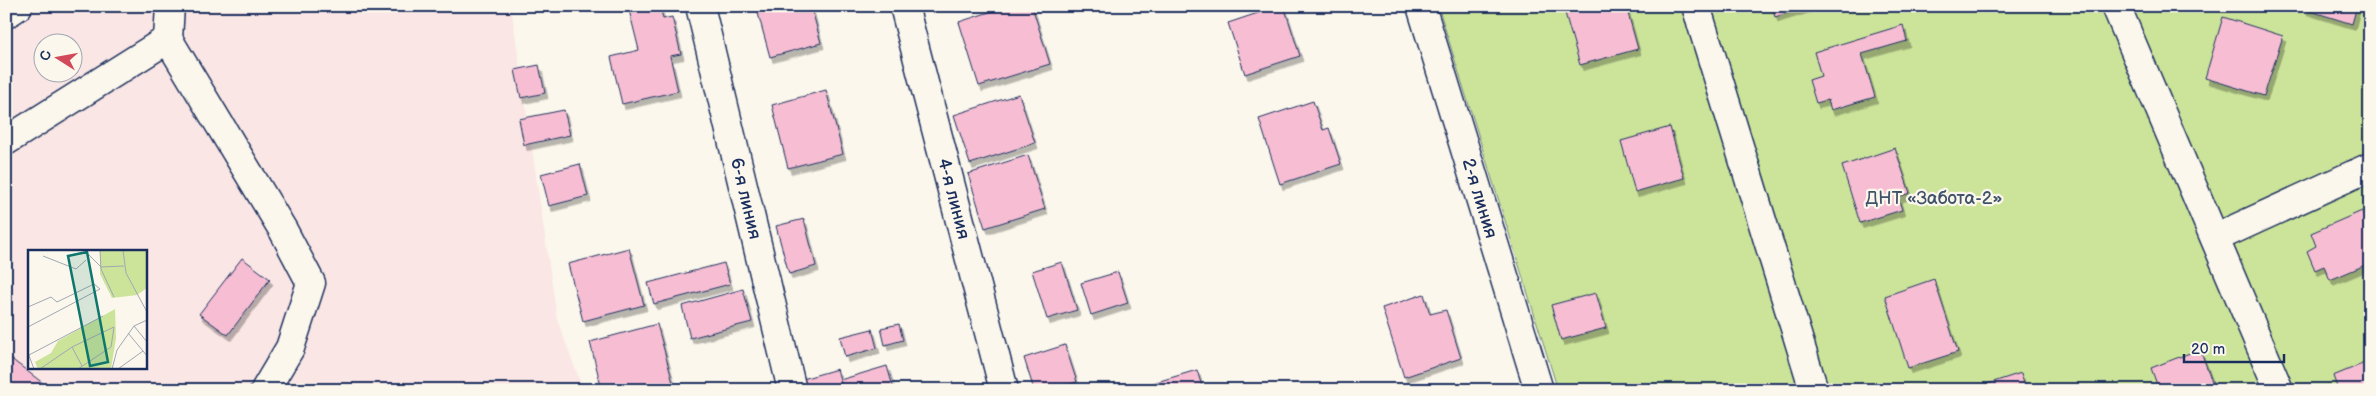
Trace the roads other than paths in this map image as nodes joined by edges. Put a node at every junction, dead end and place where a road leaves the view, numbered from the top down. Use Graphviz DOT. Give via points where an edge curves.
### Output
graph roads {
  1 [pos="18,6"];
  2 [pos="170,6"];
  3 [pos="700,6"];
  4 [pos="904,6"];
  5 [pos="1421,6"];
  6 [pos="1696,6"];
  7 [pos="2116,6"];
  8 [pos="6,14"];
  9 [pos="168,39"];
  10 [pos="6,142"];
  11 [pos="2370,167"];
  12 [pos="2215,238"];
  13 [pos="265,390"];
  14 [pos="792,390"];
  15 [pos="1004,390"];
  16 [pos="1539,390"];
  17 [pos="1814,390"];
  18 [pos="2279,390"];
  1 -- 8 [label="street"];
  2 -- 9 [label="street"];
  3 -- 14 [label="street, 6-я линия"];
  4 -- 15 [label="street, 4-я линия"];
  5 -- 16 [label="street, 2-я линия"];
  6 -- 17 [label="street"];
  7 -- 12 [label="street"];
  9 -- 10 [label="street"];
  9 -- 13 [label="street" via="284,230 311,283 290,348"];
  11 -- 12 [label="street"];
  12 -- 18 [label="street"];
}
